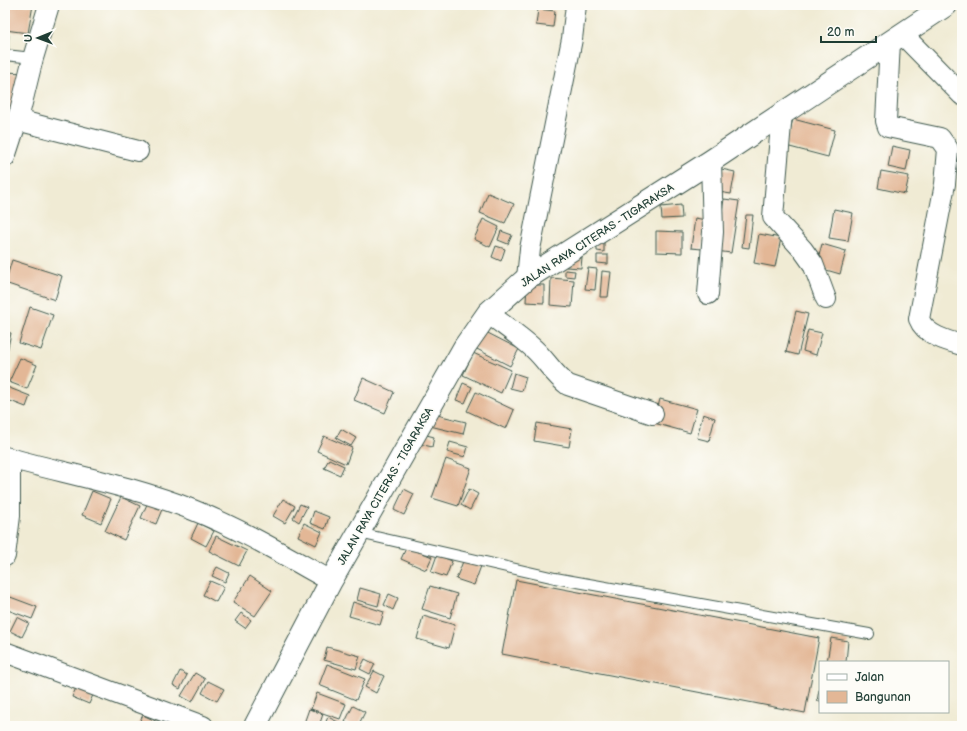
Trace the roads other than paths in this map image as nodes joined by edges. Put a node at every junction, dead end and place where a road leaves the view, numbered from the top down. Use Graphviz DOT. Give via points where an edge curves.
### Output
graph roads {
  1 [pos="49,5"];
  2 [pos="576,5"];
  3 [pos="946,5"];
  4 [pos="896,38"];
  5 [pos="5,55"];
  6 [pos="33,58"];
  7 [pos="962,95"];
  8 [pos="782,113"];
  9 [pos="17,120"];
  10 [pos="138,151"];
  11 [pos="5,157"];
  12 [pos="711,161"];
  13 [pos="527,278"];
  14 [pos="708,294"];
  15 [pos="826,299"];
  16 [pos="488,313"];
  17 [pos="962,345"];
  18 [pos="652,414"];
  19 [pos="8,458"];
  20 [pos="359,533"];
  21 [pos="5,556"];
  22 [pos="331,581"];
  23 [pos="869,634"];
  24 [pos="5,652"];
  25 [pos="203,726"];
  26 [pos="255,726"];
  1 -- 6 [label="street"];
  2 -- 13 [label="street" via="572,39 530,249"];
  3 -- 4 [label="main road, JALAN RAYA CITERAS - TIGARAKSA"];
  4 -- 7 [label="street"];
  4 -- 8 [label="main road, JALAN RAYA CITERAS - TIGARAKSA"];
  4 -- 17 [label="street" via="886,121 888,127 940,138 948,149 945,184 919,320 928,332"];
  5 -- 6 [label="lane"];
  6 -- 9 [label="street"];
  8 -- 12 [label="main road, JALAN RAYA CITERAS - TIGARAKSA"];
  8 -- 15 [label="street" via="773,217 813,264"];
  9 -- 10 [label="street"];
  9 -- 11 [label="street"];
  12 -- 13 [label="main road, JALAN RAYA CITERAS - TIGARAKSA"];
  12 -- 14 [label="street" via="713,232"];
  13 -- 16 [label="main road, JALAN RAYA CITERAS - TIGARAKSA"];
  16 -- 18 [label="street" via="534,349 568,385"];
  16 -- 20 [label="main road, JALAN RAYA CITERAS - TIGARAKSA" via="465,346"];
  19 -- 21 [label="street" via="10,516"];
  19 -- 22 [label="street" via="150,495 193,510 233,528"];
  20 -- 22 [label="main road, JALAN RAYA CITERAS - TIGARAKSA"];
  20 -- 23 [label="lane" via="555,578"];
  22 -- 26 [label="main road, JALAN RAYA CITERAS - TIGARAKSA"];
  24 -- 25 [label="street"];
}
